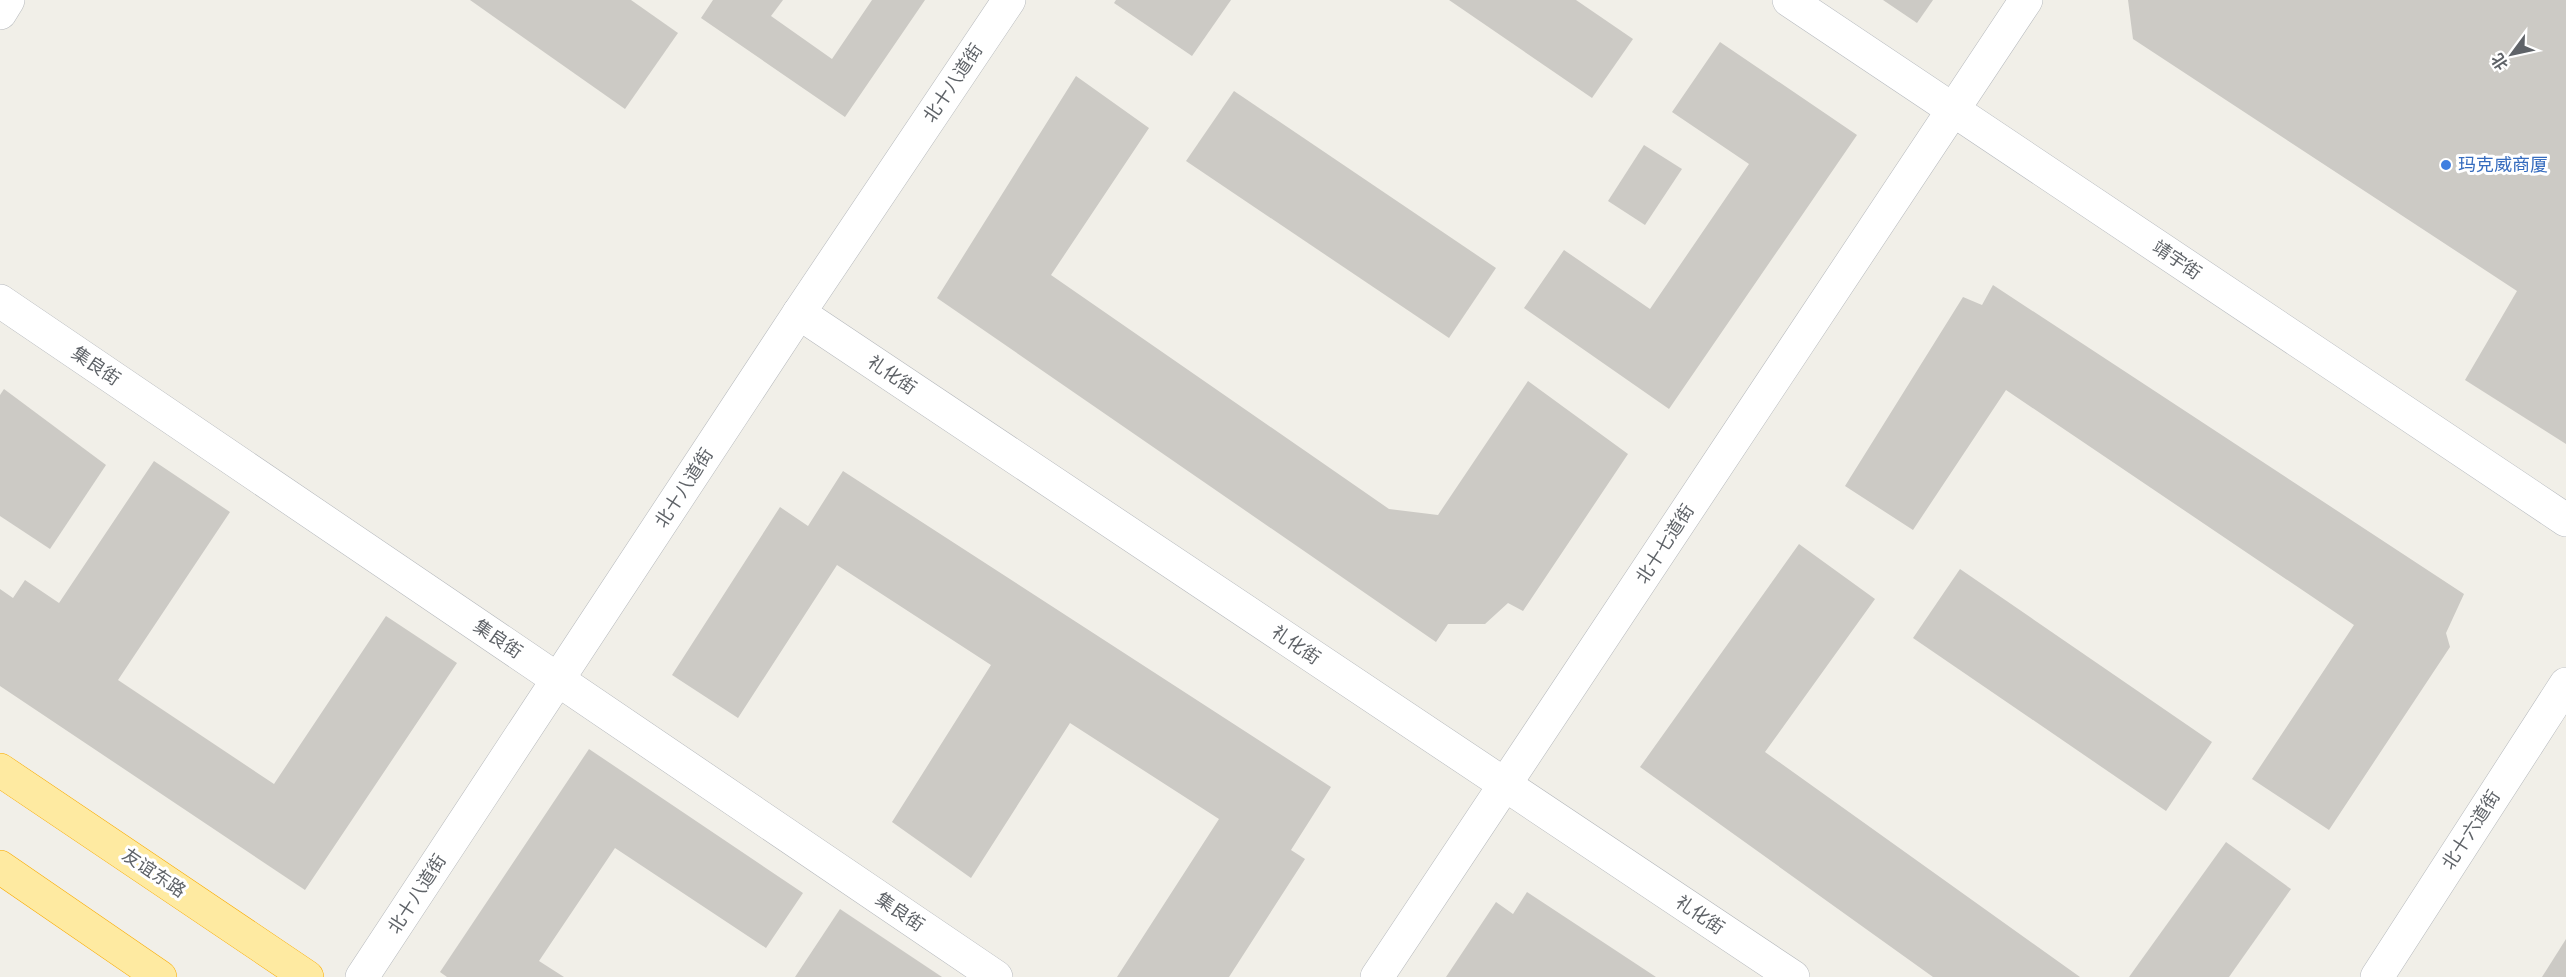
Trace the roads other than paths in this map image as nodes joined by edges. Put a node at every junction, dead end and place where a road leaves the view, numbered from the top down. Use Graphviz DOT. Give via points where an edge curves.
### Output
graph roads {
  1 [pos="8,0"];
  2 [pos="1009,0"];
  3 [pos="1789,0"];
  4 [pos="2026,0"];
  5 [pos="0,13"];
  6 [pos="1952,110"];
  7 [pos="0,301"];
  8 [pos="799,313"];
  9 [pos="2566,520"];
  10 [pos="558,680"];
  11 [pos="2566,684"];
  12 [pos="0,770"];
  13 [pos="1505,785"];
  14 [pos="0,867"];
  15 [pos="160,977"];
  16 [pos="307,977"];
  17 [pos="362,977"];
  18 [pos="996,977"];
  19 [pos="1377,977"];
  20 [pos="1793,977"];
  21 [pos="2377,977"];
  1 -- 5 [label="street"];
  2 -- 8 [label="street, 北十八道街"];
  3 -- 6 [label="street, 靖宇街"];
  4 -- 6 [label="street, 北十七道街"];
  6 -- 9 [label="street, 靖宇街"];
  6 -- 13 [label="street, 北十七道街"];
  7 -- 10 [label="street, 集良街"];
  8 -- 10 [label="street, 北十八道街"];
  8 -- 13 [label="street, 礼化街"];
  10 -- 17 [label="street, 北十八道街"];
  10 -- 18 [label="street, 集良街"];
  11 -- 21 [label="street, 北十六道街"];
  12 -- 16 [label="highway, 友谊东路"];
  13 -- 19 [label="street, 北十七道街"];
  13 -- 20 [label="street, 礼化街"];
  14 -- 15 [label="highway"];
}
